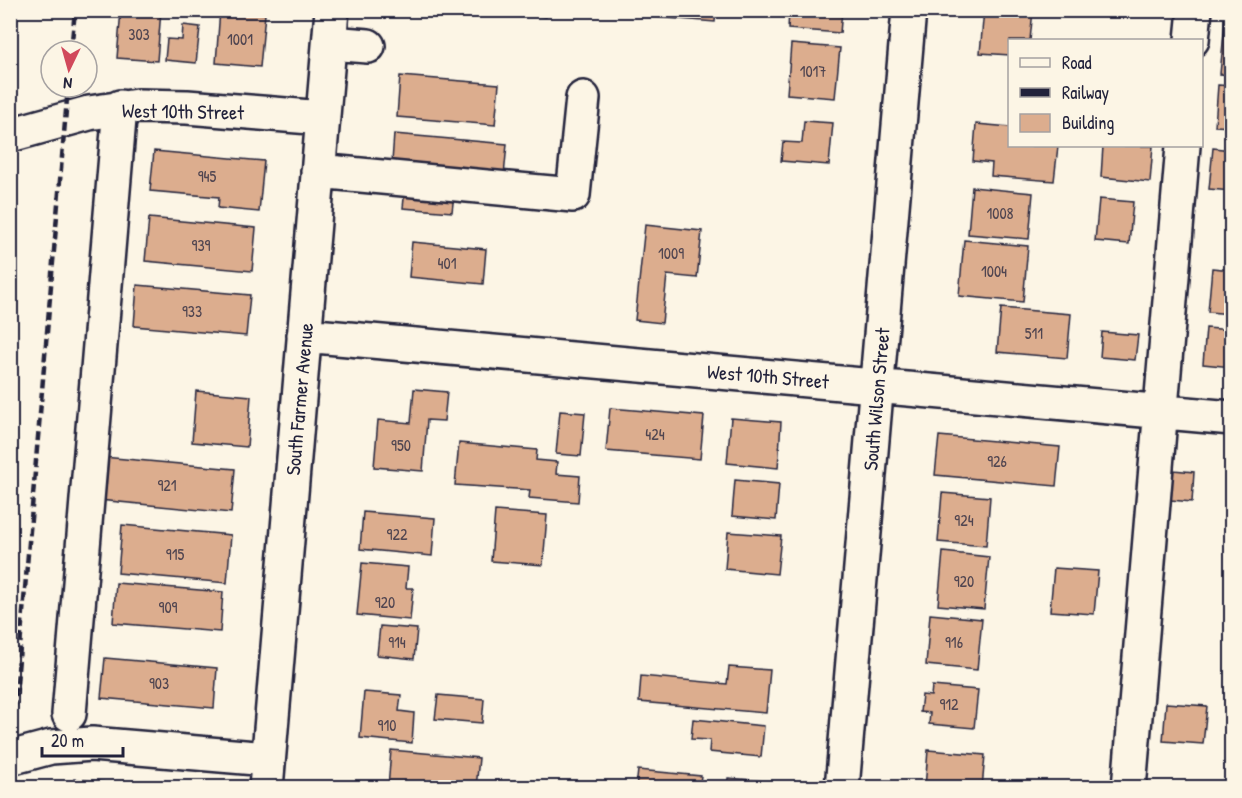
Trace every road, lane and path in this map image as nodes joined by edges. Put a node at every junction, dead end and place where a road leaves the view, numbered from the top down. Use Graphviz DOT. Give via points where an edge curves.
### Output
graph roads {
  1 [pos="332,10"];
  2 [pos="909,10"];
  3 [pos="1195,10"];
  4 [pos="1192,39"];
  5 [pos="330,43"];
  6 [pos="368,46"];
  7 [pos="583,98"];
  8 [pos="120,107"];
  9 [pos="323,118"];
  10 [pos="10,135"];
  11 [pos="1183,147"];
  12 [pos="318,171"];
  13 [pos="304,335"];
  14 [pos="877,386"];
  15 [pos="1161,411"];
  16 [pos="1232,418"];
  17 [pos="69,714"];
  18 [pos="10,758"];
  19 [pos="267,773"];
  20 [pos="842,788"];
  21 [pos="1129,788"];
  1 -- 5 [label="street, South Farmer Avenue"];
  2 -- 14 [label="street, South Wilson Street"];
  3 -- 4 [label="street"];
  5 -- 6 [label="street"];
  5 -- 9 [label="street, South Farmer Avenue"];
  7 -- 12 [label="street" via="573,195"];
  8 -- 9 [label="street, West 10th Street" via="187,107"];
  8 -- 10 [label="street, West 10th Street"];
  8 -- 17 [label="street"];
  9 -- 12 [label="street, South Farmer Avenue"];
  11 -- 15 [label="street"];
  12 -- 13 [label="street, South Farmer Avenue"];
  13 -- 14 [label="street, West 10th Street"];
  13 -- 19 [label="street, South Farmer Avenue"];
  14 -- 15 [label="street, West 10th Street"];
  14 -- 20 [label="street, South Wilson Street"];
  15 -- 16 [label="street, West 10th Street"];
  15 -- 21 [label="street"];
  18 -- 19 [label="street" via="51,747 92,744"];
}
